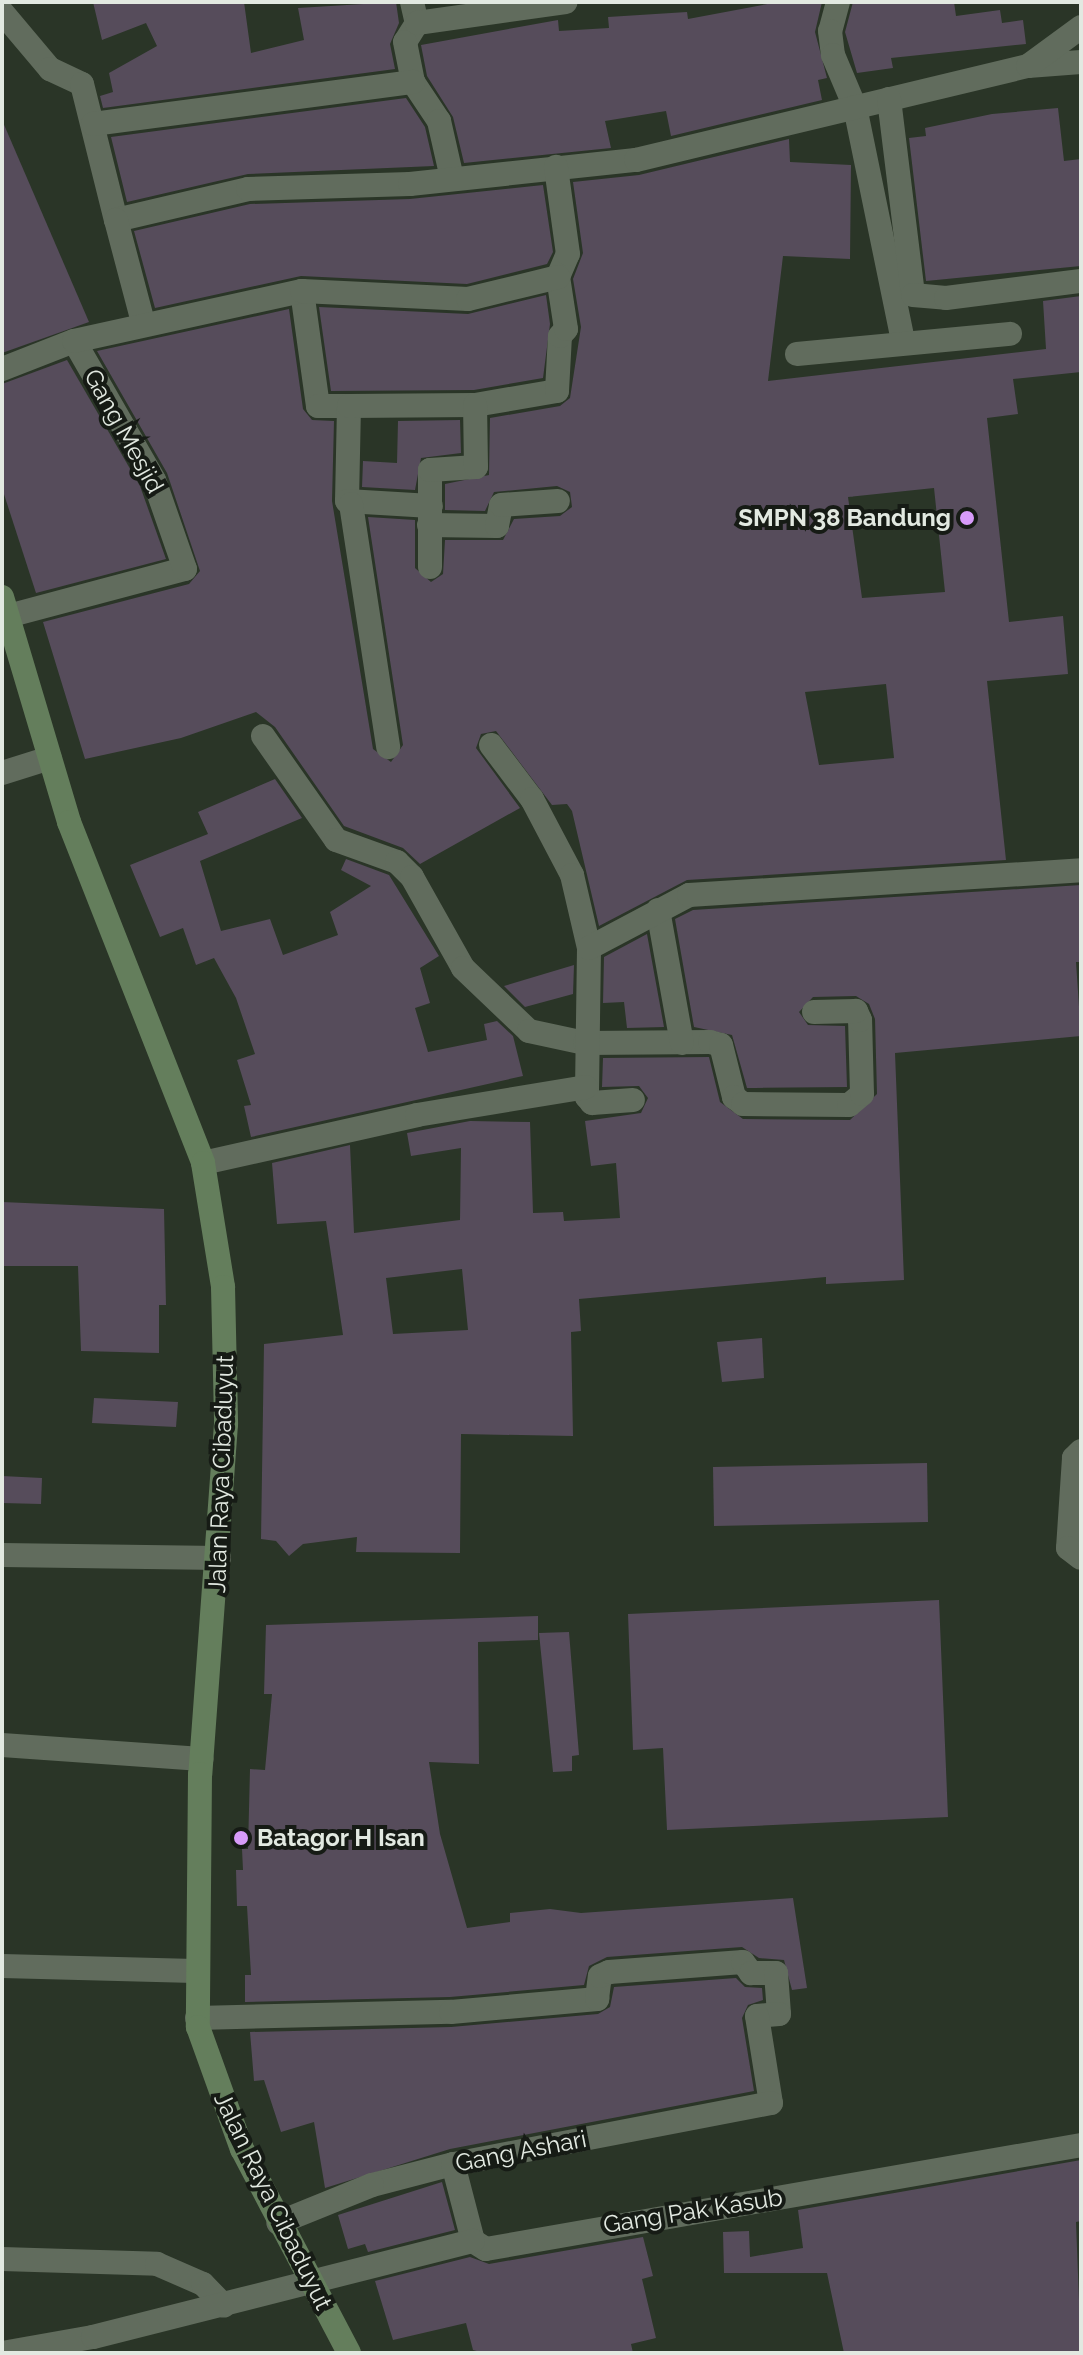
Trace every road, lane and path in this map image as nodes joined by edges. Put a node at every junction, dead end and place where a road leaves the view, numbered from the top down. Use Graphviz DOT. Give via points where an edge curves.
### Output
graph roads {
  1 [pos="566,2"];
  2 [pos="838,2"];
  3 [pos="2,12"];
  4 [pos="414,12"];
  5 [pos="1081,27"];
  6 [pos="1081,62"];
  7 [pos="1028,66"];
  8 [pos="413,82"];
  9 [pos="889,99"];
  10 [pos="855,107"];
  11 [pos="93,124"];
  12 [pos="556,167"];
  13 [pos="452,178"];
  14 [pos="116,220"];
  15 [pos="558,277"];
  16 [pos="1081,281"];
  17 [pos="302,291"];
  18 [pos="143,322"];
  19 [pos="1010,334"];
  20 [pos="74,341"];
  21 [pos="903,341"];
  22 [pos="797,354"];
  23 [pos="2,369"];
  24 [pos="475,405"];
  25 [pos="349,406"];
  26 [pos="558,501"];
  27 [pos="351,504"];
  28 [pos="430,516"];
  29 [pos="430,567"];
  30 [pos="5,606"];
  31 [pos="263,736"];
  32 [pos="491,745"];
  33 [pos="388,747"];
  34 [pos="50,758"];
  35 [pos="2,773"];
  36 [pos="1081,870"];
  37 [pos="658,910"];
  38 [pos="589,948"];
  39 [pos="814,1012"];
  40 [pos="585,1043"];
  41 [pos="682,1043"];
  42 [pos="586,1087"];
  43 [pos="633,1100"];
  44 [pos="203,1163"];
  45 [pos="1081,1451"];
  46 [pos="2,1555"];
  47 [pos="219,1558"];
  48 [pos="1081,1558"];
  49 [pos="2,1745"];
  50 [pos="202,1759"];
  51 [pos="2,1966"];
  52 [pos="195,1971"];
  53 [pos="197,2018"];
  54 [pos="1081,2145"];
  55 [pos="453,2164"];
  56 [pos="278,2223"];
  57 [pos="473,2241"];
  58 [pos="2,2259"];
  59 [pos="310,2281"];
  60 [pos="224,2306"];
  61 [pos="2,2353"];
  62 [pos="349,2353"];
  1 -- 4 [label="street"];
  2 -- 10 [label="street" via="830,31 833,55"];
  3 -- 11 [label="street" via="50,69 82,84"];
  4 -- 8 [label="street" via="405,42"];
  5 -- 7 [label="street"];
  6 -- 7 [label="street"];
  7 -- 9 [label="street"];
  8 -- 11 [label="street"];
  8 -- 13 [label="street" via="439,121"];
  9 -- 10 [label="street"];
  9 -- 16 [label="street" via="913,295 946,298"];
  10 -- 12 [label="street" via="636,160"];
  10 -- 21 [label="street"];
  11 -- 14 [label="street"];
  12 -- 13 [label="street"];
  12 -- 15 [label="street" via="568,254"];
  13 -- 14 [label="street" via="248,189"];
  14 -- 18 [label="street"];
  15 -- 17 [label="street, Gang Mesjid" via="468,299"];
  15 -- 24 [label="street" via="566,329 560,336 557,391"];
  17 -- 18 [label="street, Gang Mesjid"];
  17 -- 25 [label="street" via="318,406"];
  18 -- 20 [label="street, Gang Mesjid"];
  19 -- 21 [label="street"];
  20 -- 23 [label="street"];
  20 -- 30 [label="street, Gang Mesjid" via="154,480 185,569"];
  21 -- 22 [label="street"];
  24 -- 25 [label="street"];
  24 -- 28 [label="street" via="476,467 430,470"];
  25 -- 27 [label="street"];
  26 -- 28 [label="street" via="501,505 497,526"];
  27 -- 28 [label="street"];
  27 -- 33 [label="street"];
  28 -- 29 [label="street"];
  30 -- 34 [label="main road, Jalan Raya Cibaduyut"];
  31 -- 40 [label="street" via="336,840 397,862 412,877 463,968 497,1005 529,1031"];
  32 -- 38 [label="street" via="532,799 565,861"];
  34 -- 35 [label="street"];
  34 -- 44 [label="main road, Jalan Raya Cibaduyut" via="69,822"];
  36 -- 37 [label="street" via="715,892 679,898"];
  37 -- 38 [label="street"];
  37 -- 41 [label="street"];
  38 -- 40 [label="street"];
  39 -- 41 [label="street" via="856,1011 860,1020 862,1094 849,1105 743,1104 734,1097 721,1045"];
  40 -- 41 [label="street"];
  40 -- 42 [label="street"];
  42 -- 43 [label="street" via="589,1102"];
  42 -- 44 [label="street" via="417,1115"];
  44 -- 47 [label="main road, Jalan Raya Cibaduyut" via="225,1329"];
  45 -- 48 [label="street" via="1074,1458 1068,1548"];
  46 -- 47 [label="street"];
  47 -- 50 [label="main road, Jalan Raya Cibaduyut"];
  49 -- 50 [label="street"];
  50 -- 52 [label="main road, Jalan Raya Cibaduyut"];
  51 -- 52 [label="street"];
  52 -- 53 [label="main road, Jalan Raya Cibaduyut"];
  53 -- 55 [label="street, Gang Ashari" via="451,2012 597,1999 600,1976 609,1972 743,1962 751,1973 776,1973 779,2014 757,2016 771,2103"];
  53 -- 56 [label="main road, Jalan Raya Cibaduyut" via="218,2094"];
  54 -- 57 [label="street, Gang Pak Kasub" via="486,2249"];
  55 -- 56 [label="street, Gang Ashari" via="372,2185"];
  55 -- 57 [label="street"];
  56 -- 59 [label="main road, Jalan Raya Cibaduyut"];
  57 -- 59 [label="street, Gang Pak Kasub"];
  58 -- 60 [label="street" via="157,2264 203,2284"];
  59 -- 60 [label="street, Gang Pak Kasub"];
  59 -- 62 [label="main road, Jalan Raya Cibaduyut"];
  60 -- 61 [label="street, Gang Pak Kasub"];
}
